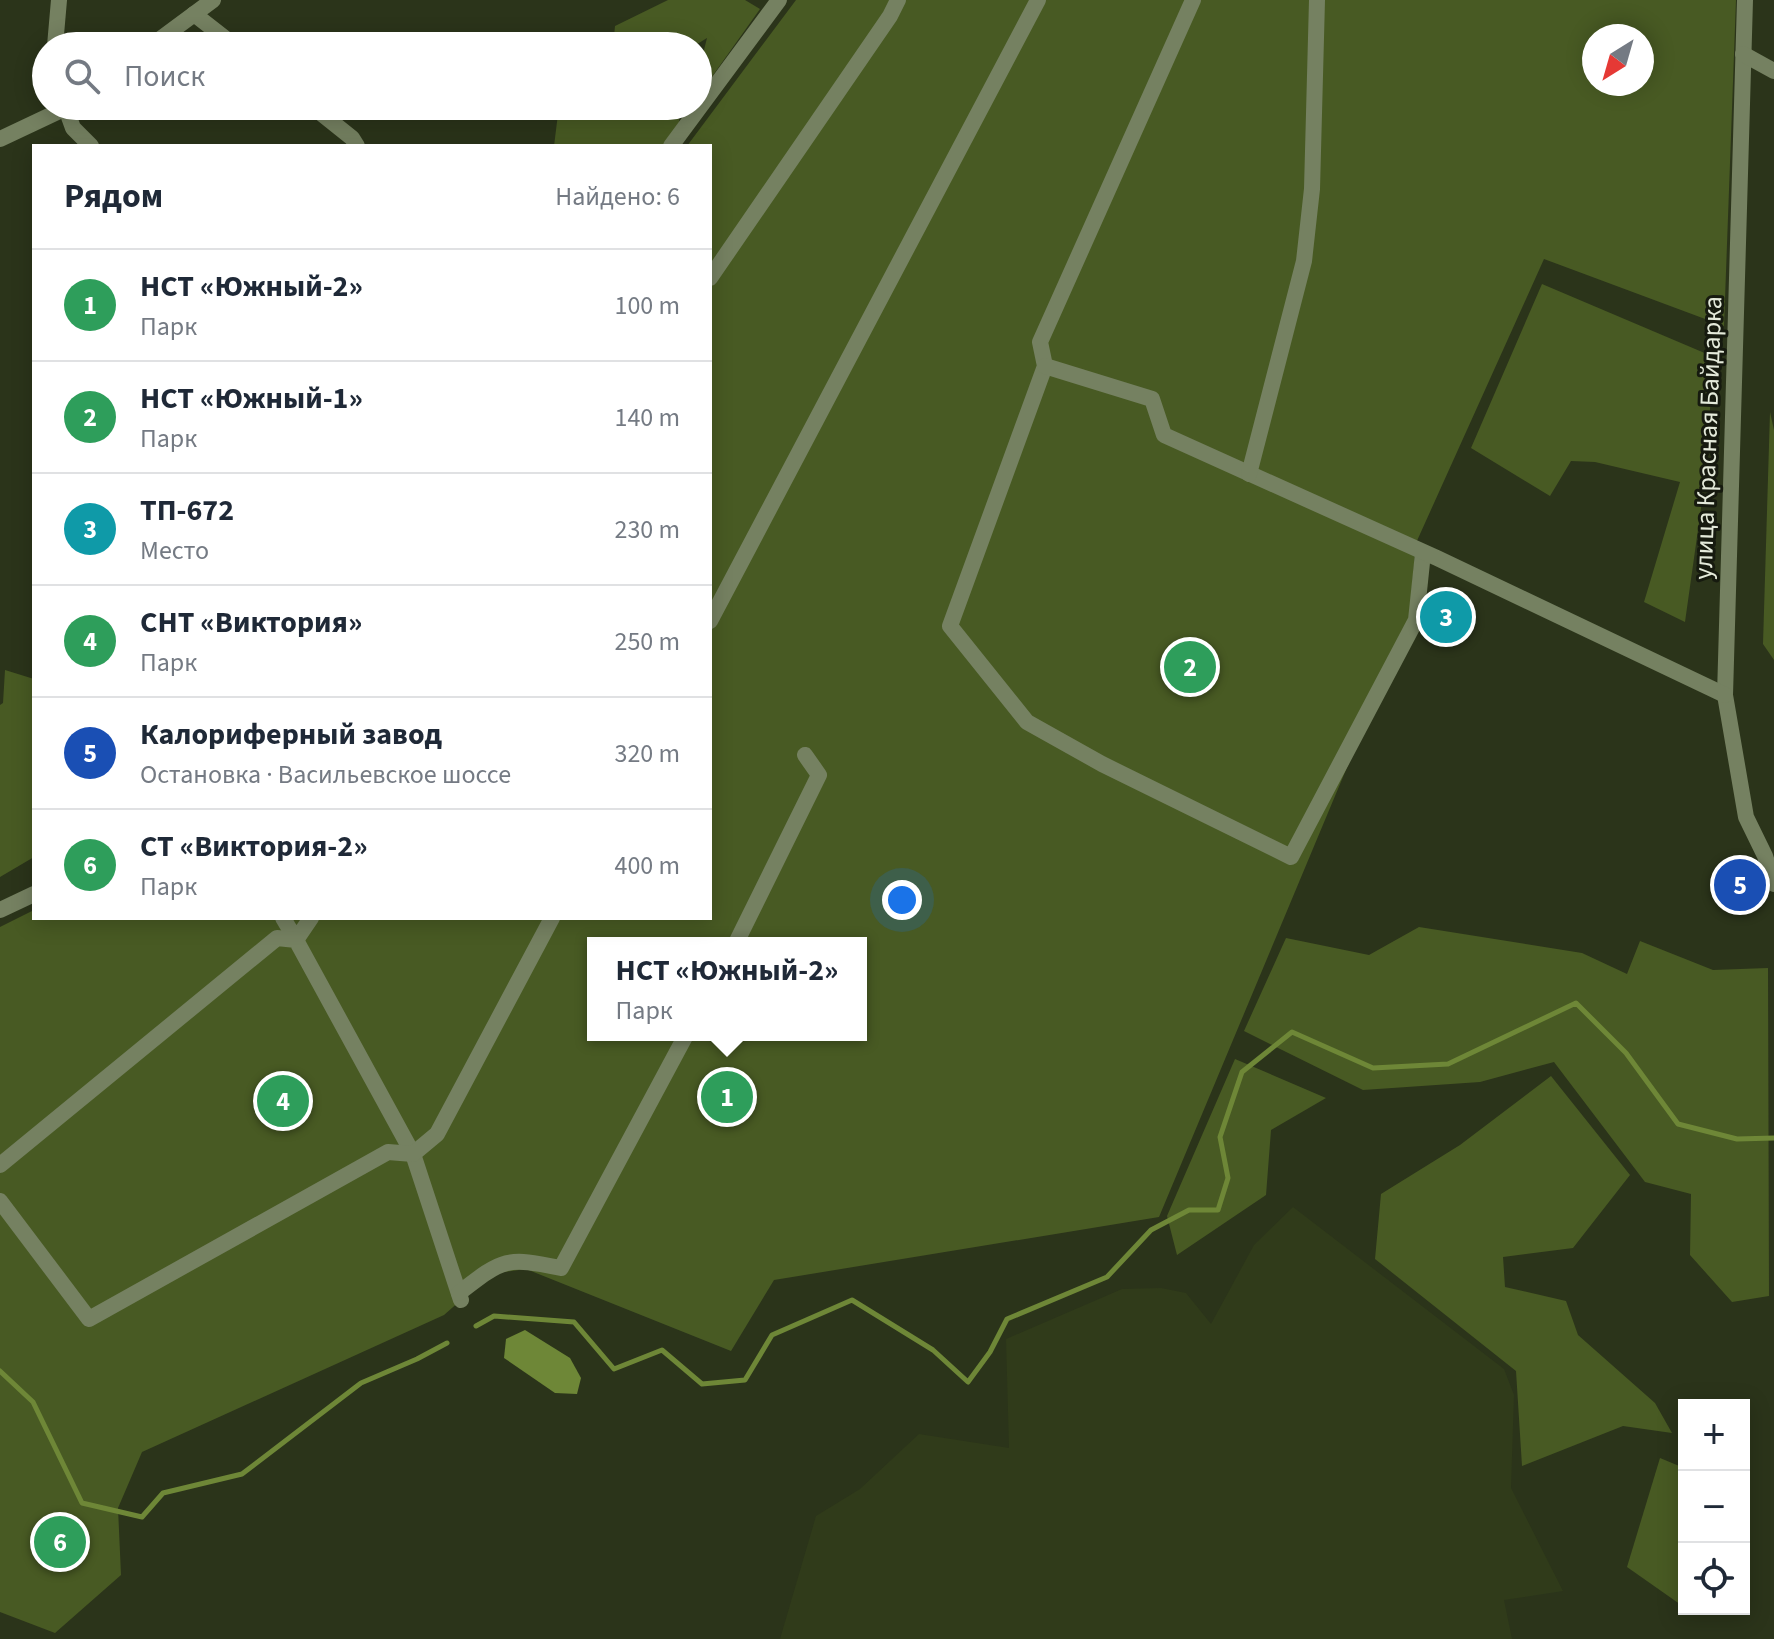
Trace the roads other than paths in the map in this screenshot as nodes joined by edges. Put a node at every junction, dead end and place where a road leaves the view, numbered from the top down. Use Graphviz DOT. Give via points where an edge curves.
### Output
graph roads {
  1 [pos="59,0"];
  2 [pos="213,0"];
  3 [pos="779,0"];
  4 [pos="898,0"];
  5 [pos="1038,0"];
  6 [pos="1193,0"];
  7 [pos="1317,0"];
  8 [pos="1745,0"];
  9 [pos="194,14"];
  10 [pos="56,32"];
  11 [pos="170,32"];
  12 [pos="217,32"];
  13 [pos="1743,54"];
  14 [pos="1774,71"];
  15 [pos="712,91"];
  16 [pos="40,120"];
  17 [pos="71,120"];
  18 [pos="330,120"];
  19 [pos="690,120"];
  20 [pos="0,139"];
  21 [pos="89,144"];
  22 [pos="356,144"];
  23 [pos="672,144"];
  24 [pos="712,275"];
  25 [pos="1045,366"];
  26 [pos="1249,474"];
  27 [pos="1423,553"];
  28 [pos="712,617"];
  29 [pos="1725,695"];
  30 [pos="805,755"];
  31 [pos="1772,877"];
  32 [pos="32,895"];
  33 [pos="0,910"];
  34 [pos="284,920"];
  35 [pos="310,920"];
  36 [pos="551,920"];
  37 [pos="739,937"];
  38 [pos="296,940"];
  39 [pos="683,1041"];
  40 [pos="413,1154"];
  41 [pos="0,1165"];
  42 [pos="0,1201"];
  1 -- 10 [label="street"];
  2 -- 9 [label="street"];
  3 -- 15 [label="street"];
  4 -- 24 [label="street"];
  5 -- 28 [label="street"];
  6 -- 25 [label="street" via="1040,342"];
  7 -- 26 [label="street" via="1312,189 1304,261"];
  8 -- 13 [label="street, улица Красная Байдарка"];
  9 -- 11 [label="street"];
  9 -- 12 [label="street"];
  13 -- 14 [label="street"];
  13 -- 29 [label="street, улица Красная Байдарка"];
  16 -- 20 [label="street"];
  17 -- 21 [label="street"];
  18 -- 22 [label="street"];
  19 -- 23 [label="street"];
  25 -- 26 [label="street" via="1152,399 1164,435"];
  25 -- 27 [label="street" via="950,626 1027,722 1115,771 1291,857 1416,620"];
  26 -- 27 [label="street"];
  27 -- 29 [label="street"];
  29 -- 31 [label="street, улица Красная Байдарка" via="1746,817"];
  30 -- 37 [label="street" via="819,775"];
  32 -- 33 [label="street"];
  34 -- 38 [label="street"];
  35 -- 38 [label="street"];
  36 -- 40 [label="street" via="437,1134"];
  38 -- 40 [label="street"];
  38 -- 41 [label="street" via="277,938"];
  39 -- 40 [label="street" via="561,1268 518,1259 490,1269 460,1297"];
  40 -- 42 [label="street" via="388,1152 89,1319"];
}
